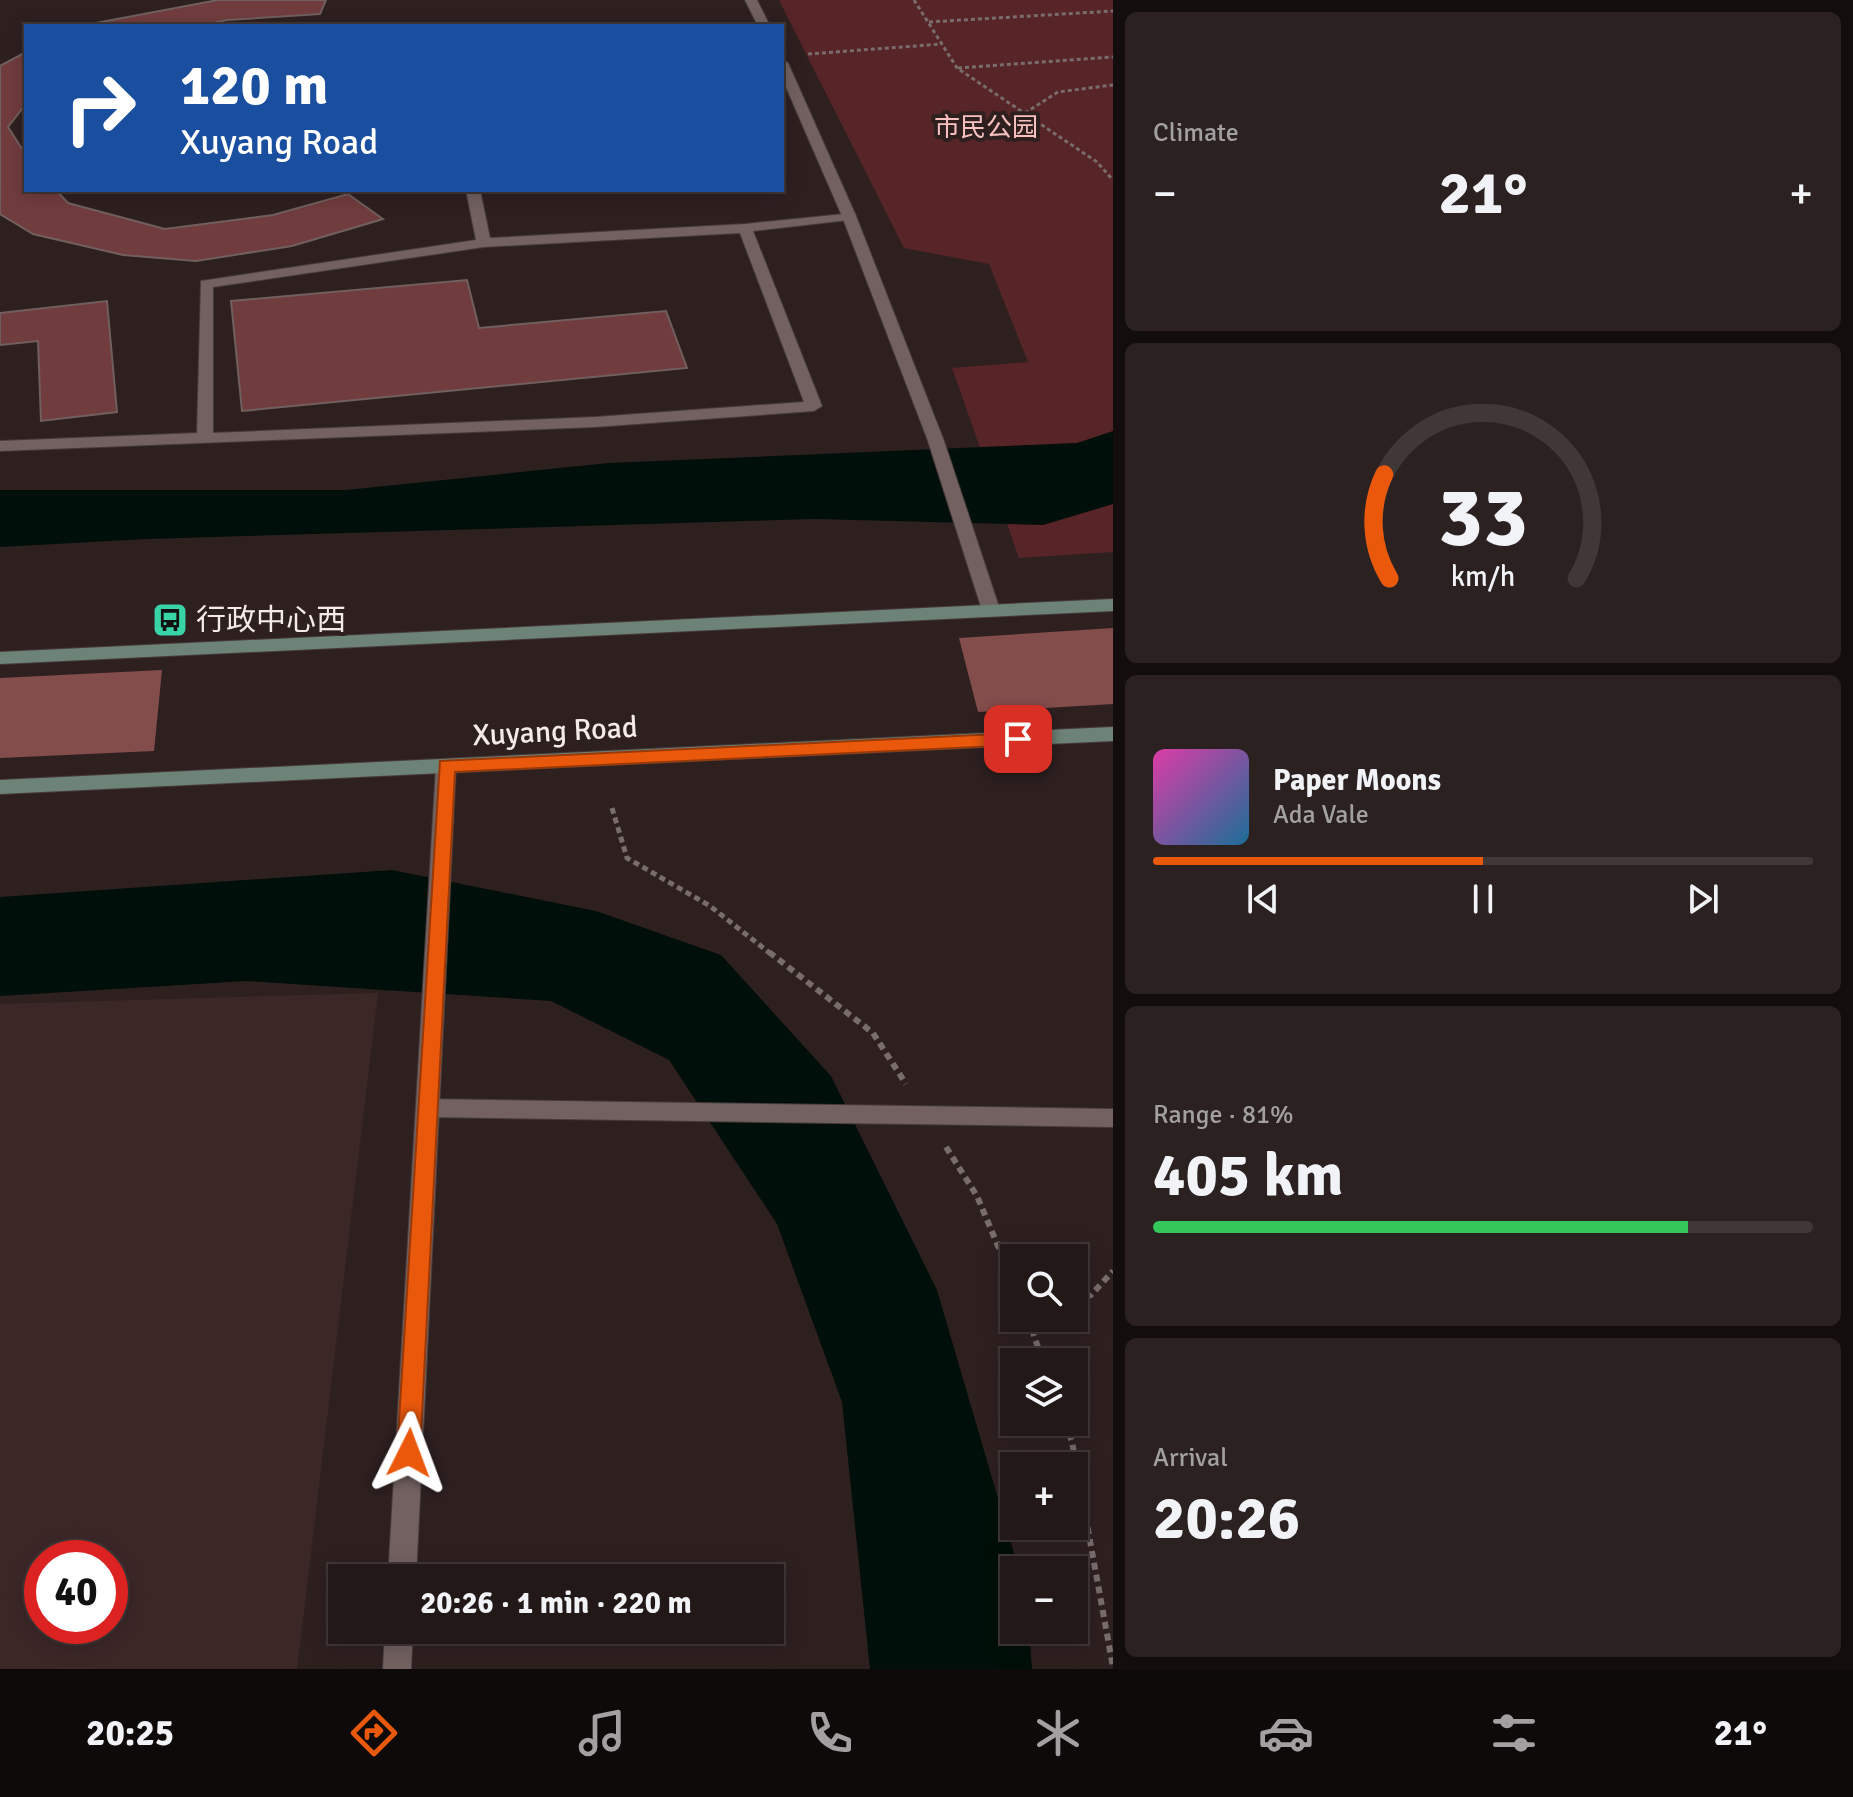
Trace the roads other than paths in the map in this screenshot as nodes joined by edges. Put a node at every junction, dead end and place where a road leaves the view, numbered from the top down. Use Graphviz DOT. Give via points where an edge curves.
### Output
graph roads {
  1 [pos="751,0"];
  2 [pos="763,24"];
  3 [pos="784,68"];
  4 [pos="473,192"];
  5 [pos="849,216"];
  6 [pos="745,228"];
  7 [pos="484,243"];
  8 [pos="205,436"];
  9 [pos="0,446"];
  10 [pos="1113,605"];
  11 [pos="991,610"];
  12 [pos="0,658"];
  13 [pos="1113,734"];
  14 [pos="446,766"];
  15 [pos="0,787"];
  16 [pos="427,1108"];
  17 [pos="1113,1118"];
  18 [pos="403,1564"];
  19 [pos="398,1644"];
  20 [pos="397,1669"];
  1 -- 2 [label="street"];
  3 -- 5 [label="street"];
  4 -- 7 [label="street"];
  5 -- 6 [label="street"];
  5 -- 11 [label="street" via="936,441"];
  6 -- 7 [label="street"];
  6 -- 8 [label="street" via="814,406 595,422"];
  7 -- 8 [label="street" via="206,284"];
  8 -- 9 [label="street"];
  10 -- 11 [label="main road"];
  11 -- 12 [label="main road"];
  13 -- 14 [label="main road, Xuyang Road"];
  14 -- 15 [label="main road, Xuyang Road"];
  14 -- 16 [label="street"];
  16 -- 17 [label="street"];
  16 -- 18 [label="street"];
  19 -- 20 [label="street"];
}
